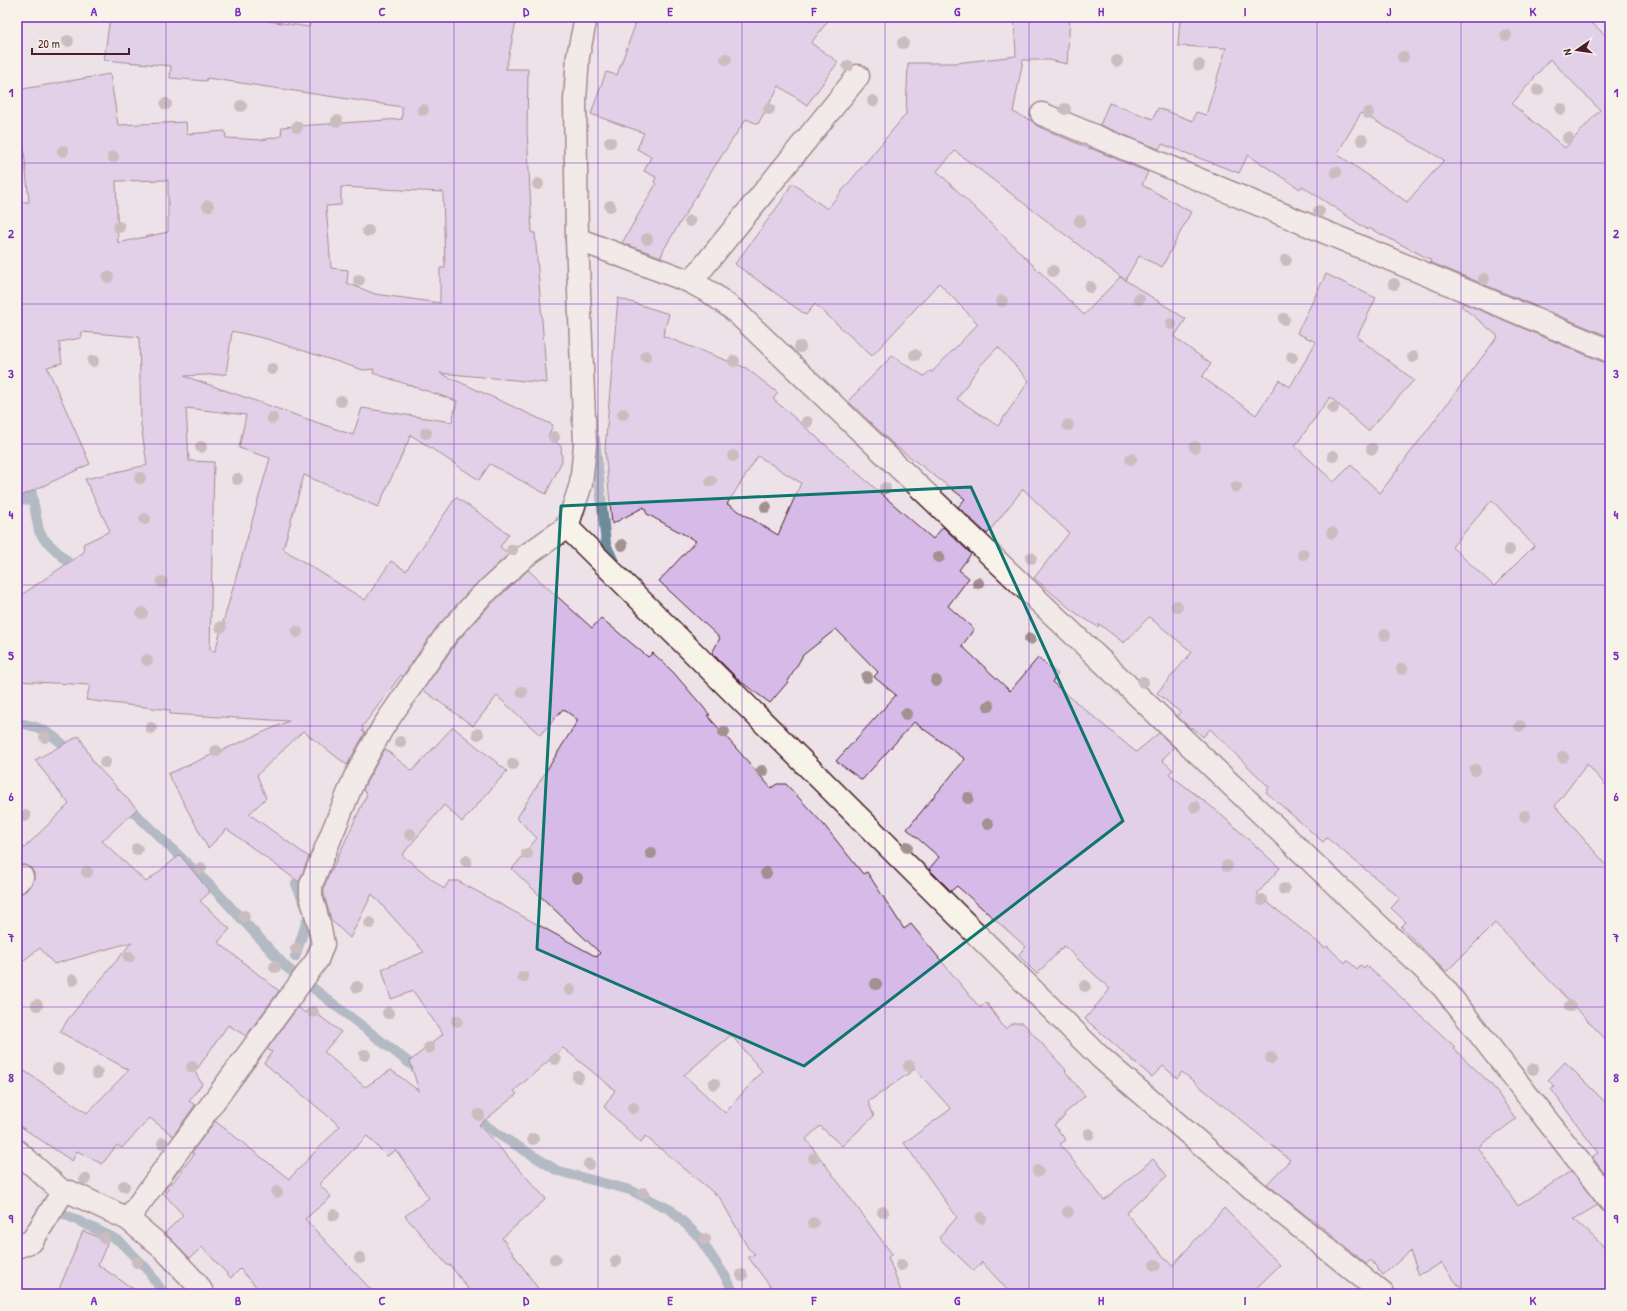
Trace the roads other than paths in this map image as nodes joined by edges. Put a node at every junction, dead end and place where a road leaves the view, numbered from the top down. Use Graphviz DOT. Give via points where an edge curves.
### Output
graph roads {
  1 [pos="586,17"];
  2 [pos="858,76"];
  3 [pos="1042,114"];
  4 [pos="577,239"];
  5 [pos="691,282"];
  6 [pos="1610,351"];
  7 [pos="567,527"];
  8 [pos="17,1151"];
  9 [pos="64,1193"];
  10 [pos="1610,1201"];
  11 [pos="128,1219"];
  12 [pos="17,1248"];
  13 [pos="203,1294"];
  14 [pos="1383,1294"];
  1 -- 4 [label="street" via="578,56 575,100"];
  2 -- 5 [label="street"];
  3 -- 6 [label="street"];
  4 -- 5 [label="street"];
  4 -- 7 [label="street" via="585,445 581,484"];
  5 -- 10 [label="street" via="734,310 1443,987"];
  7 -- 11 [label="street" via="524,556 474,603 446,635 383,727 355,777 311,885 311,896 323,944 317,960"];
  7 -- 14 [label="street" via="1101,1058 1253,1189"];
  8 -- 9 [label="street"];
  9 -- 11 [label="street" via="70,1192"];
  9 -- 12 [label="street" via="32,1241"];
  11 -- 13 [label="street" via="165,1250"];
}
